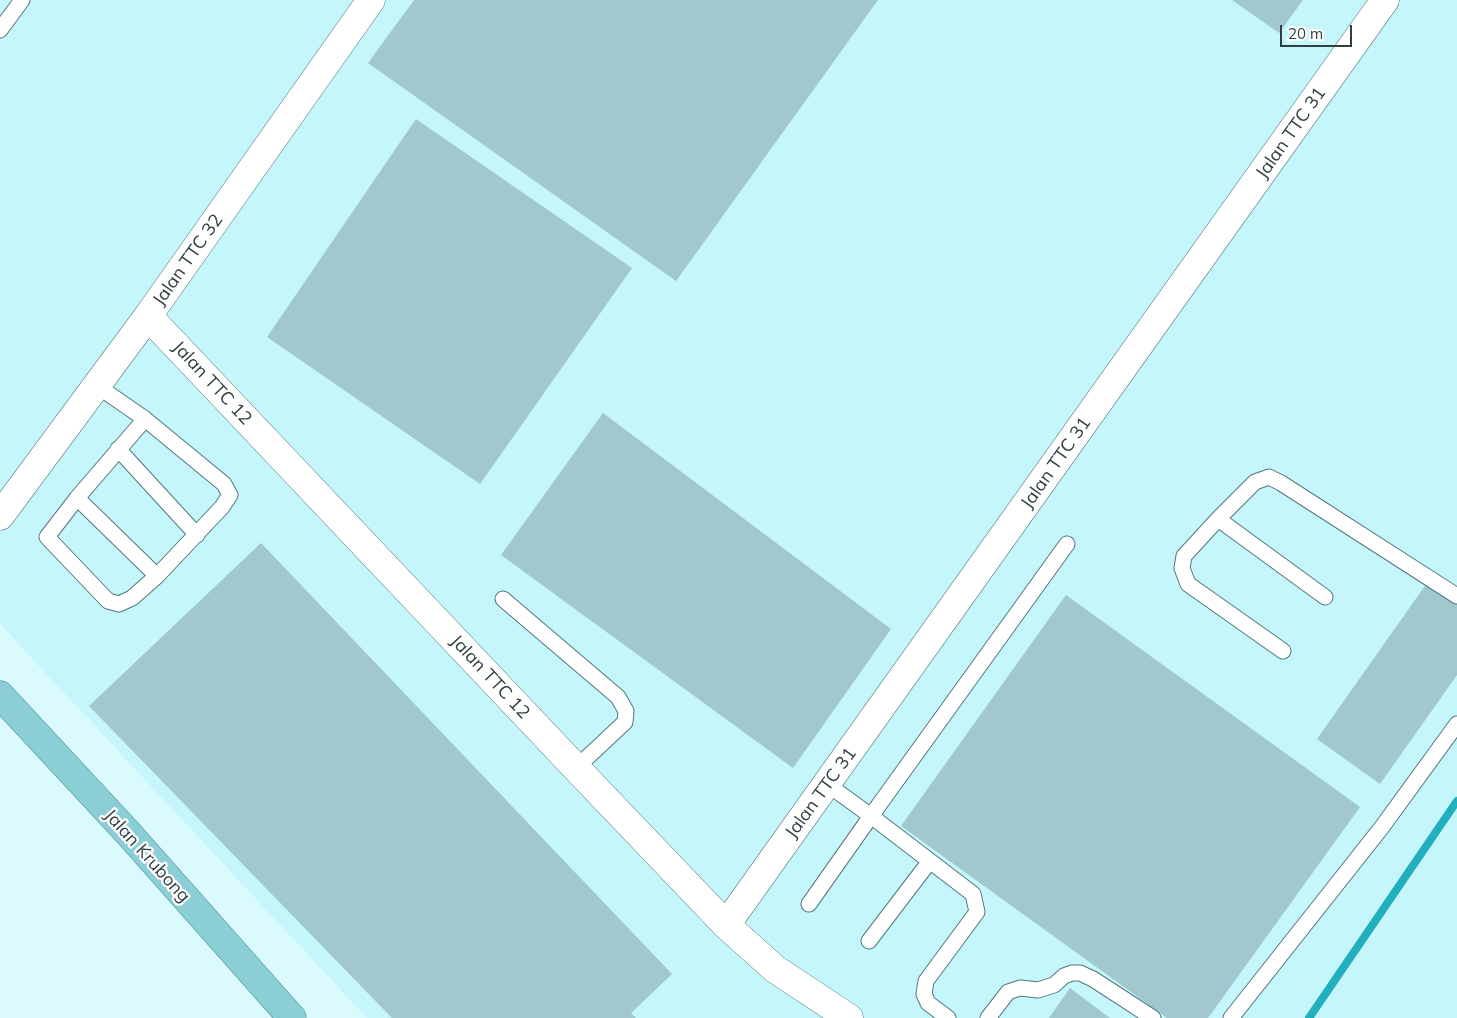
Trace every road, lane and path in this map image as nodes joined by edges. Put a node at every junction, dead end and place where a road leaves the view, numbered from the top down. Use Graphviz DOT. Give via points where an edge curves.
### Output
graph roads {
  1 [pos="22,0"];
  2 [pos="371,0"];
  3 [pos="1385,0"];
  4 [pos="0,30"];
  5 [pos="148,316"];
  6 [pos="96,385"];
  7 [pos="145,418"];
  8 [pos="118,449"];
  9 [pos="77,498"];
  10 [pos="0,516"];
  11 [pos="1218,519"];
  12 [pos="198,535"];
  13 [pos="1067,544"];
  14 [pos="157,576"];
  15 [pos="1457,596"];
  16 [pos="1325,597"];
  17 [pos="503,599"];
  18 [pos="1284,651"];
  19 [pos="0,695"];
  20 [pos="1457,724"];
  21 [pos="576,768"];
  22 [pos="827,784"];
  23 [pos="871,816"];
  24 [pos="930,860"];
  25 [pos="809,904"];
  26 [pos="726,925"];
  27 [pos="869,941"];
  28 [pos="292,1018"];
  29 [pos="849,1018"];
  30 [pos="948,1018"];
  31 [pos="988,1018"];
  32 [pos="1153,1018"];
  33 [pos="1231,1018"];
  1 -- 4 [label="lane"];
  2 -- 5 [label="street, Jalan TTC 32"];
  3 -- 22 [label="street, Jalan TTC 31"];
  5 -- 6 [label="street, Jalan TTC 32"];
  5 -- 21 [label="street, Jalan TTC 12"];
  6 -- 7 [label="lane"];
  6 -- 10 [label="street, Jalan TTC 32"];
  7 -- 8 [label="lane"];
  7 -- 12 [label="lane" via="224,484 230,495"];
  8 -- 9 [label="lane"];
  8 -- 12 [label="lane"];
  9 -- 14 [label="lane"];
  9 -- 14 [label="lane" via="47,537 108,602 118,604 132,598"];
  11 -- 15 [label="lane" via="1256,482 1269,476"];
  11 -- 16 [label="lane"];
  11 -- 18 [label="lane" via="1184,556 1182,568 1188,584"];
  12 -- 14 [label="lane"];
  13 -- 23 [label="lane"];
  17 -- 21 [label="lane" via="618,697 626,711 625,722"];
  19 -- 28 [label="main road, Jalan Krubong"];
  20 -- 33 [label="lane" via="1382,827"];
  21 -- 26 [label="street, Jalan TTC 12"];
  22 -- 23 [label="lane"];
  22 -- 26 [label="street, Jalan TTC 31"];
  23 -- 24 [label="lane"];
  23 -- 25 [label="lane"];
  24 -- 27 [label="lane"];
  24 -- 30 [label="lane" via="973,894 977,912 926,981 924,994 928,1003"];
  26 -- 29 [label="street, Jalan TTC 12" via="775,969"];
  31 -- 32 [label="lane" via="1008,992 1020,988 1038,990 1054,985 1064,976 1080,973"];
}
